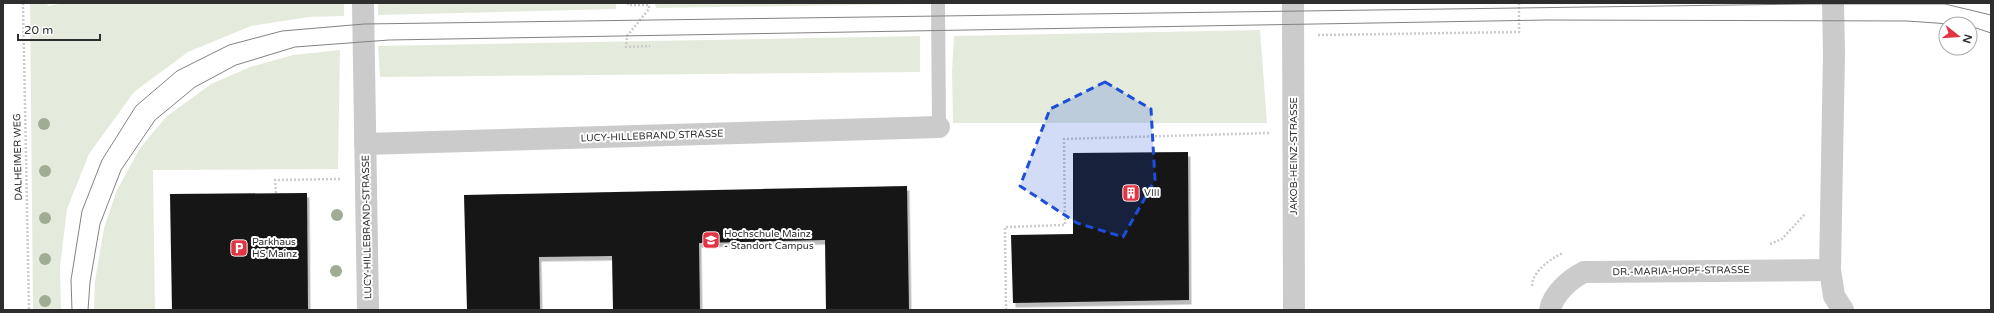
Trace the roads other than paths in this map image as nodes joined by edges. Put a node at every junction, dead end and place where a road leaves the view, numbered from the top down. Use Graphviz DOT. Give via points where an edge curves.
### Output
graph roads {
  1 [pos="363,3"];
  2 [pos="938,3"];
  3 [pos="1293,3"];
  4 [pos="1833,3"];
  5 [pos="940,127"];
  6 [pos="365,144"];
  7 [pos="1830,270"];
  8 [pos="368,310"];
  9 [pos="1294,310"];
  10 [pos="1550,310"];
  11 [pos="1843,310"];
  1 -- 6 [label="street, LUCY-HILLEBRAND-STRASSE"];
  2 -- 5 [label="lane"];
  3 -- 9 [label="street, JAKOB-HEINZ-STRASSE"];
  4 -- 7 [label="street"];
  5 -- 6 [label="street, LUCY-HILLEBRAND STRASSE"];
  6 -- 8 [label="street, LUCY-HILLEBRAND-STRASSE"];
  7 -- 10 [label="street, DR.-MARIA-HOPF-STRASSE" via="1584,272 1574,277 1558,294"];
  7 -- 11 [label="street" via="1834,296"];
}
